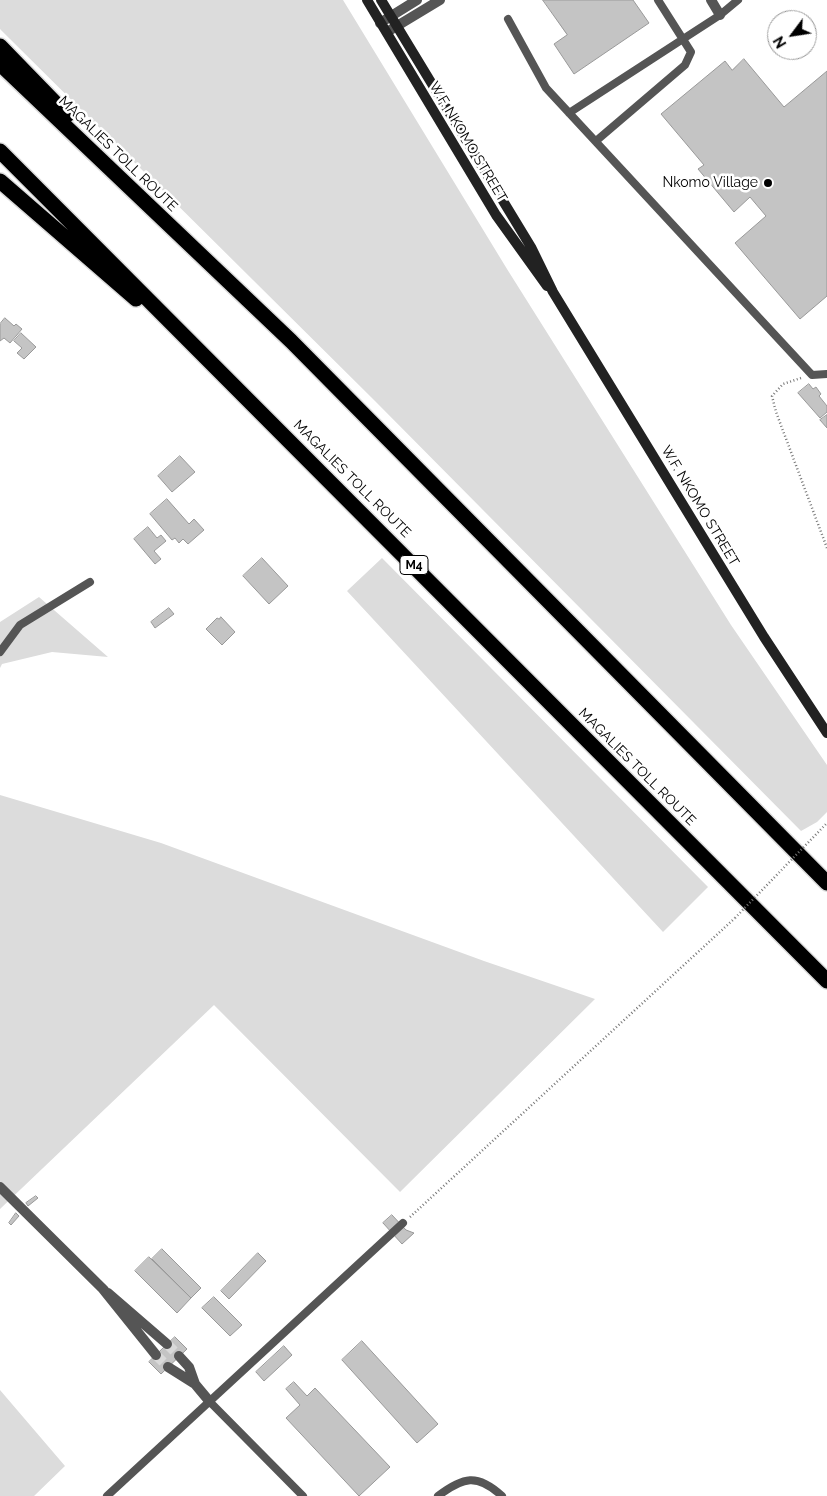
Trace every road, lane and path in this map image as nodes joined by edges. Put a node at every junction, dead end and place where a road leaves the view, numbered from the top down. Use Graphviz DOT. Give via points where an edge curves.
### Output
graph roads {
  1 [pos="367,0"];
  2 [pos="381,0"];
  3 [pos="417,0"];
  4 [pos="440,0"];
  5 [pos="658,0"];
  6 [pos="711,0"];
  7 [pos="738,0"];
  8 [pos="720,15"];
  9 [pos="391,16"];
  10 [pos="508,19"];
  11 [pos="380,22"];
  12 [pos="397,26"];
  13 [pos="386,32"];
  14 [pos="684,38"];
  15 [pos="0,46"];
  16 [pos="0,64"];
  17 [pos="569,113"];
  18 [pos="596,141"];
  19 [pos="0,151"];
  20 [pos="0,181"];
  21 [pos="553,292"];
  22 [pos="291,342"];
  23 [pos="827,374"];
  24 [pos="812,376"];
  25 [pos="239,388"];
  26 [pos="827,548"];
  27 [pos="90,582"];
  28 [pos="0,652"];
  29 [pos="827,733"];
  30 [pos="827,823"];
  31 [pos="827,883"];
  32 [pos="827,981"];
  33 [pos="0,1186"];
  34 [pos="403,1223"];
  35 [pos="103,1289"];
  36 [pos="168,1344"];
  37 [pos="156,1355"];
  38 [pos="179,1356"];
  39 [pos="168,1367"];
  40 [pos="195,1384"];
  41 [pos="210,1402"];
  42 [pos="107,1496"];
  43 [pos="303,1496"];
  44 [pos="438,1496"];
  45 [pos="502,1496"];
  1 -- 11 [label="main road, W.F. NKOMO STREET"];
  2 -- 9 [label="main road, W.F. NKOMO STREET"];
  3 -- 9 [label="street"];
  4 -- 12 [label="street"];
  5 -- 14 [label="lane"];
  6 -- 8 [label="street"];
  7 -- 8 [label="lane"];
  8 -- 14 [label="lane"];
  9 -- 11 [label="street"];
  9 -- 12 [label="main road, W.F. NKOMO STREET"];
  10 -- 17 [label="lane" via="546,88"];
  11 -- 13 [label="main road, W.F. NKOMO STREET"];
  12 -- 13 [label="street"];
  12 -- 21 [label="main road, W.F. NKOMO STREET" via="531,247"];
  13 -- 21 [label="main road, W.F. NKOMO STREET" via="496,215"];
  14 -- 17 [label="lane"];
  14 -- 18 [label="lane" via="691,52 684,65"];
  15 -- 22 [label="highway"];
  16 -- 22 [label="highway, MAGALIES TOLL ROUTE"];
  17 -- 18 [label="lane"];
  18 -- 24 [label="lane"];
  19 -- 25 [label="highway, MAGALIES TOLL ROUTE / M4"];
  20 -- 25 [label="highway"];
  21 -- 29 [label="main road, W.F. NKOMO STREET" via="764,637"];
  22 -- 31 [label="highway, MAGALIES TOLL ROUTE"];
  23 -- 24 [label="lane"];
  24 -- 26 [label="path" via="783,384 772,396"];
  25 -- 32 [label="highway, MAGALIES TOLL ROUTE / M4"];
  27 -- 28 [label="lane" via="20,625"];
  30 -- 34 [label="path, bridge" via="717,936"];
  33 -- 35 [label="street"];
  34 -- 41 [label="lane"];
  35 -- 36 [label="street"];
  35 -- 37 [label="street"];
  38 -- 40 [label="street" via="189,1368"];
  39 -- 40 [label="street"];
  40 -- 41 [label="street"];
  41 -- 42 [label="lane"];
  41 -- 43 [label="lane"];
  44 -- 45 [label="lane" via="452,1485 469,1479 489,1484"];
}
